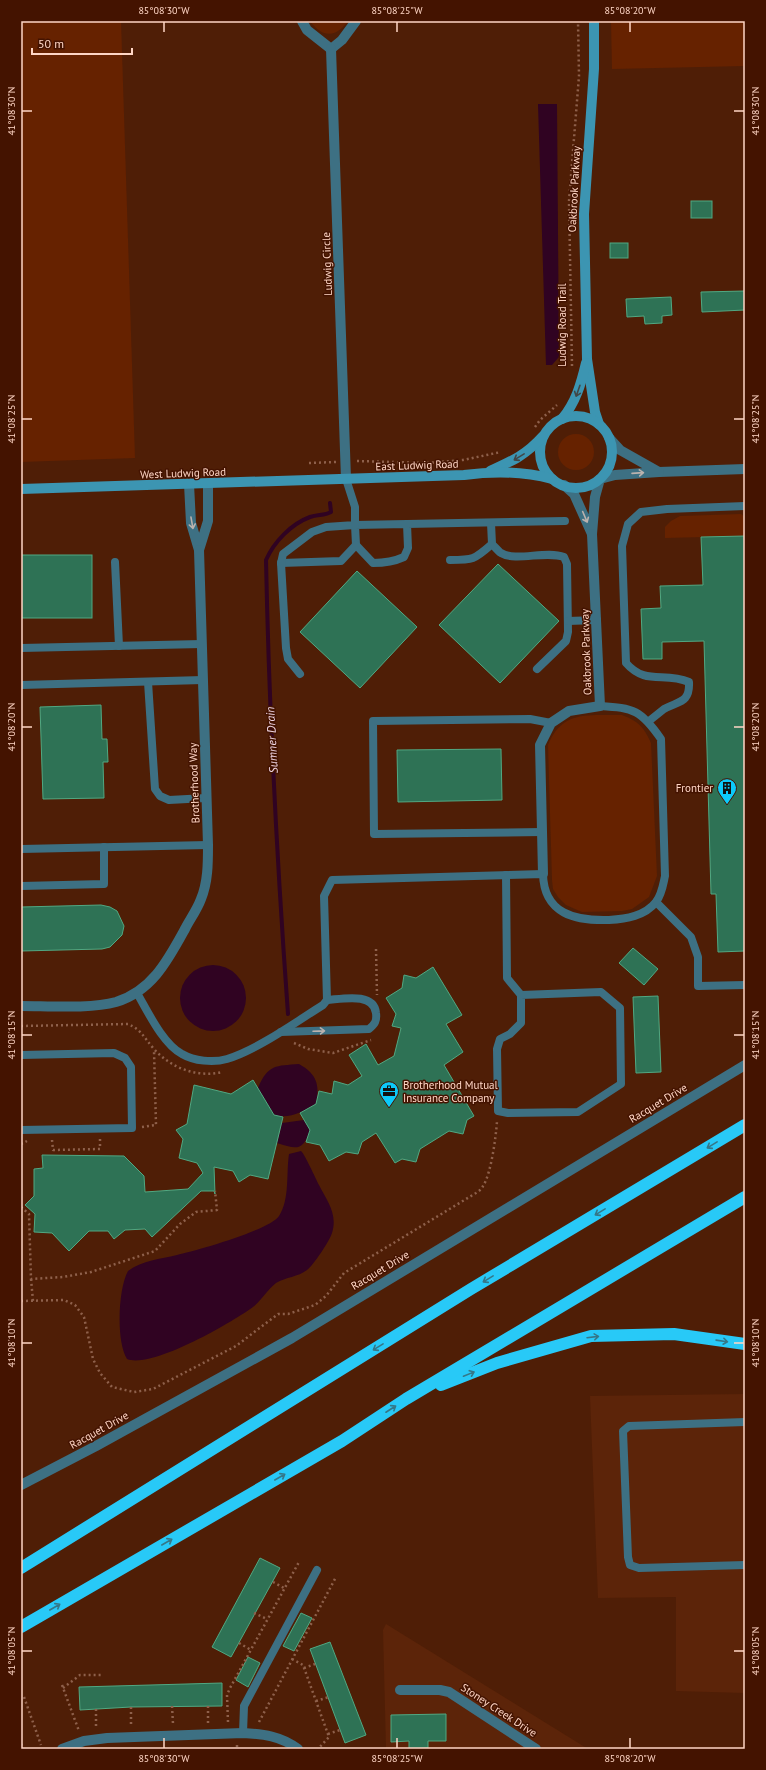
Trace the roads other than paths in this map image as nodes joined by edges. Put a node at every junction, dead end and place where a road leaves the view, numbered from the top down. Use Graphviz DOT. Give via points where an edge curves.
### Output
graph roads {
  1 [pos="302,21"];
  2 [pos="356,21"];
  3 [pos="594,21"];
  4 [pos="331,49"];
  5 [pos="587,359"];
  6 [pos="562,419"];
  7 [pos="599,424"];
  8 [pos="545,434"];
  9 [pos="609,438"];
  10 [pos="745,469"];
  11 [pos="488,472"];
  12 [pos="659,472"];
  13 [pos="552,479"];
  14 [pos="600,479"];
  15 [pos="346,480"];
  16 [pos="189,484"];
  17 [pos="208,484"];
  18 [pos="564,486"];
  19 [pos="21,489"];
  20 [pos="745,506"];
  21 [pos="565,520"];
  22 [pos="491,523"];
  23 [pos="406,524"];
  24 [pos="355,525"];
  25 [pos="592,534"];
  26 [pos="492,544"];
  27 [pos="356,545"];
  28 [pos="199,550"];
  29 [pos="450,560"];
  30 [pos="115,562"];
  31 [pos="281,563"];
  32 [pos="597,620"];
  33 [pos="568,621"];
  34 [pos="202,644"];
  35 [pos="119,646"];
  36 [pos="21,648"];
  37 [pos="537,669"];
  38 [pos="300,674"];
  39 [pos="203,680"];
  40 [pos="148,682"];
  41 [pos="21,685"];
  42 [pos="600,706"];
  43 [pos="649,721"];
  44 [pos="550,723"];
  45 [pos="206,798"];
  46 [pos="542,832"];
  47 [pos="208,845"];
  48 [pos="104,847"];
  49 [pos="21,849"];
  50 [pos="543,874"];
  51 [pos="506,875"];
  52 [pos="21,886"];
  53 [pos="656,902"];
  54 [pos="745,985"];
  55 [pos="137,993"];
  56 [pos="521,995"];
  57 [pos="327,1000"];
  58 [pos="21,1006"];
  59 [pos="280,1032"];
  60 [pos="21,1055"];
  61 [pos="745,1065"];
  62 [pos="745,1125"];
  63 [pos="21,1130"];
  64 [pos="745,1197"];
  65 [pos="745,1344"];
  66 [pos="406,1399"];
  67 [pos="745,1422"];
  68 [pos="21,1485"];
  69 [pos="745,1565"];
  70 [pos="21,1568"];
  71 [pos="317,1570"];
  72 [pos="21,1626"];
  73 [pos="400,1690"];
  74 [pos="243,1733"];
  75 [pos="62,1749"];
  76 [pos="298,1749"];
  77 [pos="536,1749"];
  1 -- 4 [label="street" via="307,30"];
  2 -- 4 [label="street" via="342,40"];
  3 -- 5 [label="main road, Oakbrook Parkway" via="594,69 584,214"];
  4 -- 15 [label="street, Ludwig Circle"];
  5 -- 6 [label="main road, Oakbrook Parkway, one-way" via="578,393"];
  5 -- 7 [label="main road, Oakbrook Parkway"];
  6 -- 7 [label="main road" via="580,416"];
  6 -- 8 [label="main road" via="552,425"];
  7 -- 9 [label="main road"];
  8 -- 11 [label="main road, East Ludwig Road, one-way" via="518,458"];
  8 -- 13 [label="main road" via="540,452 542,462"];
  9 -- 12 [label="street" via="620,450"];
  9 -- 14 [label="main road" via="612,456 606,473"];
  10 -- 12 [label="street"];
  11 -- 13 [label="main road, East Ludwig Road" via="521,473"];
  11 -- 15 [label="main road, East Ludwig Road"];
  14 -- 12 [label="street, one-way" via="615,475"];
  13 -- 18 [label="main road"];
  14 -- 18 [label="main road" via="581,487"];
  14 -- 25 [label="street, Oakbrook Parkway"];
  15 -- 17 [label="main road, West Ludwig Road"];
  15 -- 24 [label="lane" via="355,507"];
  16 -- 17 [label="main road, West Ludwig Road"];
  16 -- 19 [label="main road, West Ludwig Road"];
  16 -- 28 [label="street, Brotherhood Way, one-way" via="191,522"];
  17 -- 28 [label="street, Brotherhood Way" via="208,521"];
  18 -- 25 [label="street, Oakbrook Parkway, one-way" via="574,494"];
  20 -- 43 [label="lane" via="641,512 628,524 622,546 626,663 633,671 646,677 678,677 689,682 689,692 682,702 665,709"];
  21 -- 22 [label="lane"];
  22 -- 23 [label="lane"];
  22 -- 26 [label="lane"];
  23 -- 24 [label="lane"];
  23 -- 27 [label="lane" via="408,548 404,557 398,560 373,563"];
  24 -- 27 [label="lane"];
  24 -- 31 [label="lane" via="326,526 312,532 283,554"];
  25 -- 32 [label="street, Oakbrook Parkway"];
  26 -- 29 [label="lane" via="471,560"];
  26 -- 33 [label="lane" via="502,553 511,556 557,554 564,557 567,564"];
  27 -- 31 [label="lane" via="342,561"];
  28 -- 34 [label="street, Brotherhood Way"];
  30 -- 35 [label="lane"];
  31 -- 38 [label="lane" via="286,648 288,659"];
  32 -- 33 [label="lane"];
  32 -- 42 [label="street, Oakbrook Parkway"];
  33 -- 37 [label="lane" via="566,641"];
  34 -- 35 [label="lane"];
  34 -- 39 [label="street, Brotherhood Way"];
  35 -- 36 [label="lane"];
  39 -- 40 [label="lane"];
  39 -- 45 [label="street, Brotherhood Way"];
  40 -- 41 [label="lane"];
  40 -- 45 [label="lane" via="154,789 160,796 169,800"];
  42 -- 43 [label="lane" via="628,708"];
  42 -- 44 [label="street, Oakbrook Parkway" via="569,711"];
  43 -- 53 [label="lane" via="661,739 665,876"];
  44 -- 46 [label="street" via="540,745"];
  44 -- 46 [label="lane" via="530,719 373,721 374,834"];
  45 -- 47 [label="street, Brotherhood Way"];
  46 -- 50 [label="street"];
  47 -- 48 [label="lane"];
  47 -- 55 [label="street, Brotherhood Way" via="208,875 201,900 167,962"];
  48 -- 49 [label="lane"];
  48 -- 52 [label="lane" via="104,884"];
  50 -- 51 [label="lane"];
  50 -- 53 [label="lane" via="547,896 556,907 570,916 581,919 625,919 636,916"];
  51 -- 56 [label="lane" via="507,978"];
  51 -- 57 [label="lane" via="332,880 324,896"];
  53 -- 54 [label="lane" via="690,937 698,957 698,986"];
  55 -- 58 [label="street, Brotherhood Way" via="115,1002 95,1005"];
  55 -- 59 [label="lane" via="165,1040 182,1054 204,1061 226,1060"];
  56 -- 56 [label="lane" via="601,992 620,1008 622,1084 578,1112 498,1111 497,1048 500,1039 521,1024"];
  57 -- 59 [label="lane"];
  59 -- 57 [label="lane, one-way" via="369,1029 374,1025 376,1010 364,999"];
  60 -- 63 [label="lane" via="114,1053 125,1058 131,1066 132,1128"];
  61 -- 68 [label="street, Racquet Drive" via="292,1338"];
  62 -- 70 [label="highway, one-way" via="471,1289"];
  64 -- 66 [label="highway"];
  66 -- 65 [label="highway, one-way" via="497,1363 591,1336 674,1334"];
  72 -- 66 [label="highway, one-way" via="342,1441"];
  67 -- 69 [label="lane" via="629,1426 623,1431 630,1565 639,1568"];
  71 -- 74 [label="lane" via="244,1706"];
  73 -- 77 [label="street, Stoney Creek Drive" via="449,1692"];
  74 -- 75 [label="street" via="107,1738 84,1741"];
  74 -- 76 [label="street" via="276,1737"];
}
